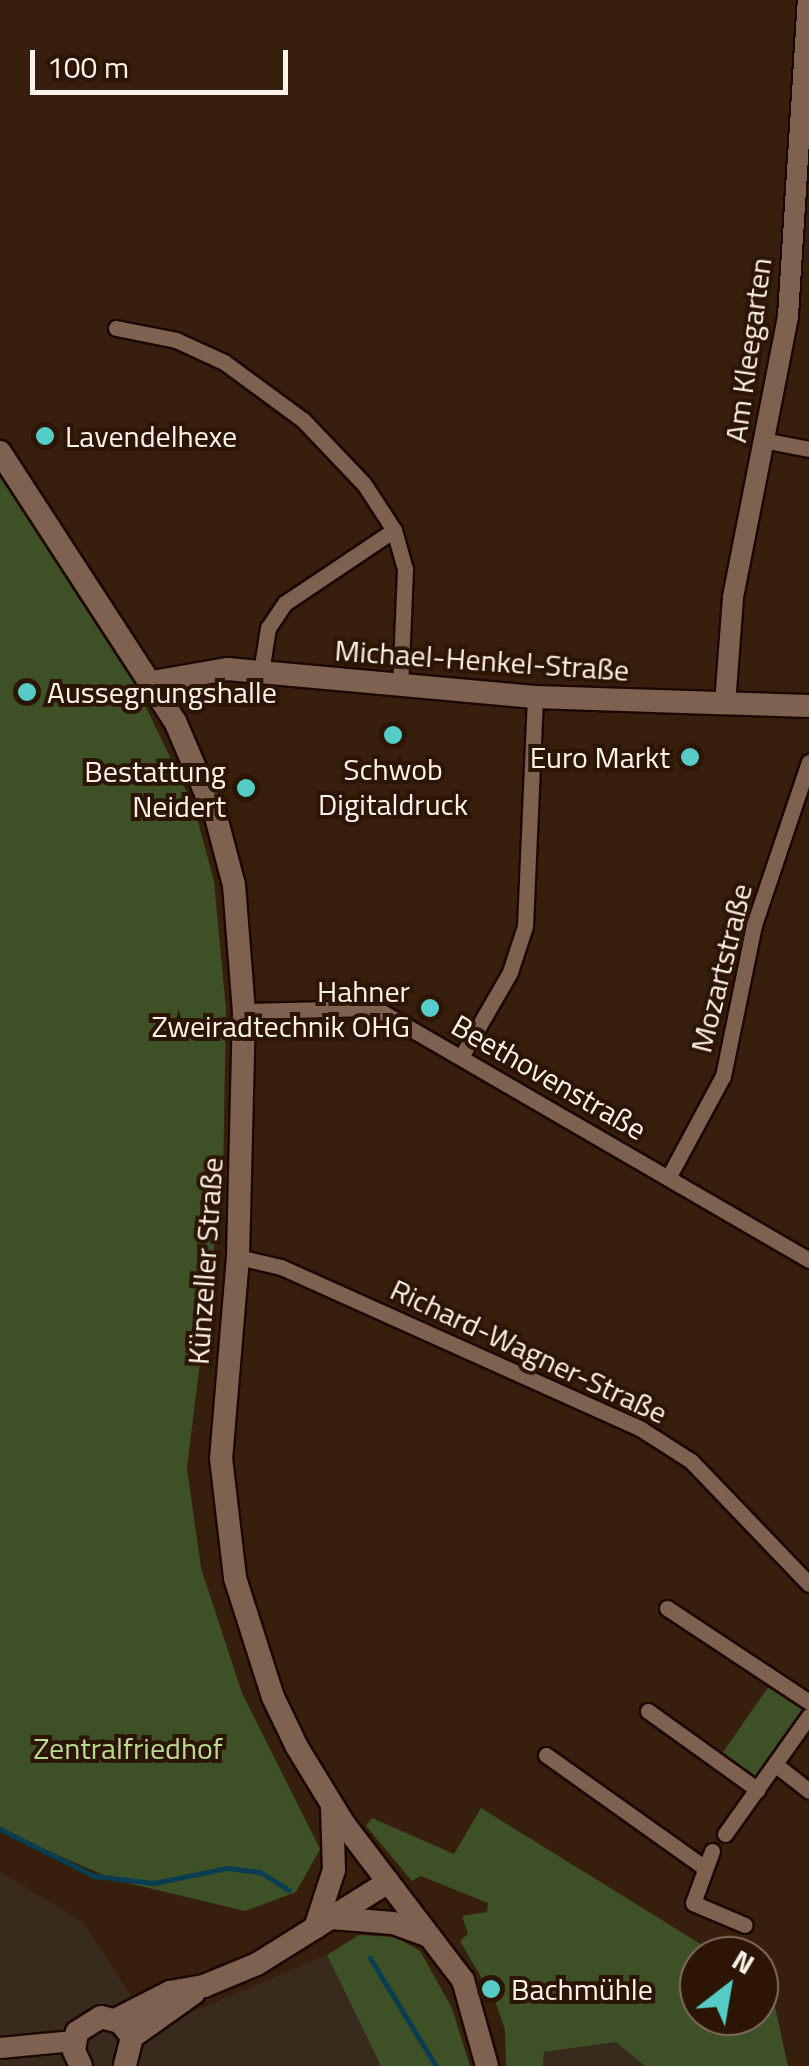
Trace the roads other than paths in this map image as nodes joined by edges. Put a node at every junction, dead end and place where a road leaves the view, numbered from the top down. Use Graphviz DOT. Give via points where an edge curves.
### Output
graph roads {
  1 [pos="808,0"];
  2 [pos="116,328"];
  3 [pos="768,440"];
  4 [pos="809,449"];
  5 [pos="0,452"];
  6 [pos="394,530"];
  7 [pos="260,672"];
  8 [pos="152,682"];
  9 [pos="400,686"];
  10 [pos="535,697"];
  11 [pos="725,704"];
  12 [pos="809,706"];
  13 [pos="809,762"];
  14 [pos="244,1011"];
  15 [pos="461,1057"];
  16 [pos="668,1178"];
  17 [pos="807,1254"];
  18 [pos="238,1257"];
  19 [pos="809,1584"];
  20 [pos="667,1608"];
  21 [pos="809,1702"];
  22 [pos="648,1712"];
  23 [pos="809,1716"];
  24 [pos="546,1755"];
  25 [pos="776,1766"];
  26 [pos="758,1790"];
  27 [pos="809,1791"];
  28 [pos="332,1806"];
  29 [pos="725,1834"];
  30 [pos="712,1852"];
  31 [pos="702,1866"];
  32 [pos="388,1882"];
  33 [pos="323,1923"];
  34 [pos="745,1925"];
  35 [pos="432,1937"];
  36 [pos="204,1986"];
  37 [pos="115,2020"];
  38 [pos="132,2037"];
  39 [pos="74,2041"];
  40 [pos="0,2048"];
  41 [pos="82,2066"];
  42 [pos="126,2066"];
  43 [pos="487,2066"];
  1 -- 3 [label="street, Am Kleegarten" via="788,316"];
  2 -- 6 [label="street" via="194,347 284,404 364,484"];
  3 -- 4 [label="street"];
  3 -- 11 [label="street, Am Kleegarten" via="733,597"];
  5 -- 8 [label="main road, Künzeller Straße"];
  6 -- 7 [label="street" via="285,602 268,628"];
  6 -- 9 [label="street" via="407,613"];
  7 -- 8 [label="main road, Michael-Henkel-Straße" via="194,670"];
  7 -- 9 [label="main road, Michael-Henkel-Straße"];
  8 -- 14 [label="main road, Künzeller Straße" via="223,840 242,944"];
  9 -- 10 [label="main road, Michael-Henkel-Straße"];
  10 -- 11 [label="main road, Michael-Henkel-Straße"];
  10 -- 15 [label="street" via="525,926 510,972"];
  11 -- 12 [label="main road, Michael-Henkel-Straße"];
  13 -- 16 [label="street, Mozartstraße" via="754,925 723,1076"];
  14 -- 15 [label="street, Beethovenstraße" via="364,1004"];
  14 -- 18 [label="main road, Künzeller Straße"];
  15 -- 16 [label="street, Beethovenstraße"];
  16 -- 17 [label="street, Beethovenstraße"];
  18 -- 19 [label="street, Richard-Wagner-Straße" via="282,1268 641,1428 691,1461"];
  18 -- 28 [label="main road, Künzeller Straße" via="221,1458 228,1537 274,1697"];
  20 -- 21 [label="street"];
  22 -- 26 [label="street"];
  23 -- 25 [label="street"];
  24 -- 31 [label="street"];
  25 -- 26 [label="street"];
  25 -- 27 [label="street"];
  26 -- 29 [label="street"];
  28 -- 32 [label="main road, Künzeller Straße"];
  28 -- 33 [label="main road" via="334,1870"];
  30 -- 31 [label="street"];
  31 -- 34 [label="street" via="693,1903"];
  32 -- 33 [label="main road"];
  32 -- 35 [label="main road, Künzeller Straße"];
  33 -- 35 [label="main road" via="392,1923"];
  33 -- 36 [label="main road"];
  35 -- 43 [label="main road, Künzeller Straße" via="471,1997"];
  36 -- 37 [label="main road" via="170,1992"];
  36 -- 38 [label="main road"];
  37 -- 38 [label="main road"];
  37 -- 39 [label="main road" via="92,2019"];
  38 -- 42 [label="main road"];
  39 -- 40 [label="street"];
  39 -- 41 [label="main road"];
}
